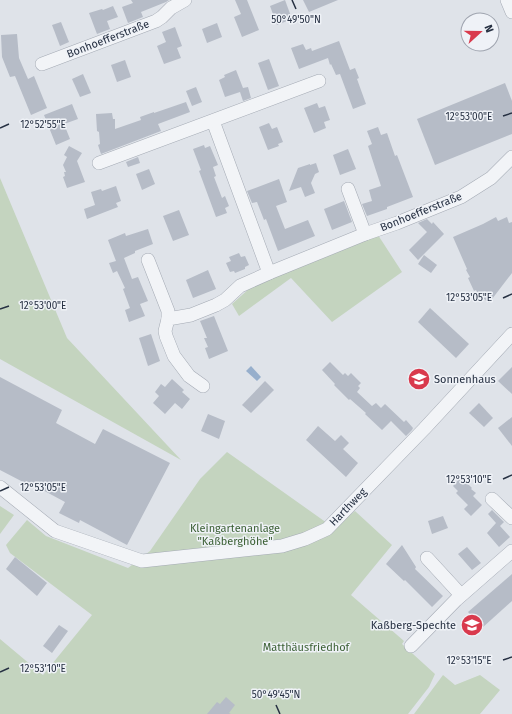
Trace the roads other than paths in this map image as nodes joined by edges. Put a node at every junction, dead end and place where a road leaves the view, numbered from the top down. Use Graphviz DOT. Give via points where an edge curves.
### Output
graph roads {
  1 [pos="185,0"];
  2 [pos="507,0"];
  3 [pos="169,4"];
  4 [pos="512,12"];
  5 [pos="42,64"];
  6 [pos="320,81"];
  7 [pos="213,121"];
  8 [pos="512,157"];
  9 [pos="99,163"];
  10 [pos="348,189"];
  11 [pos="365,234"];
  12 [pos="148,260"];
  13 [pos="269,272"];
  14 [pos="168,319"];
  15 [pos="512,334"];
  16 [pos="203,386"];
  17 [pos="0,487"];
  18 [pos="492,499"];
  19 [pos="512,518"];
  20 [pos="512,551"];
  21 [pos="427,558"];
  22 [pos="461,595"];
  23 [pos="411,646"];
  1 -- 3 [label="street, Bonhoefferstraße"];
  2 -- 4 [label="street"];
  3 -- 5 [label="street, Bonhoefferstraße" via="162,17 156,21"];
  6 -- 7 [label="street"];
  7 -- 9 [label="street"];
  7 -- 13 [label="street"];
  8 -- 11 [label="street, Bonhoefferstraße" via="491,178 461,197"];
  10 -- 11 [label="street"];
  11 -- 13 [label="street, Bonhoefferstraße"];
  12 -- 14 [label="street" via="168,311"];
  13 -- 14 [label="street, Bonhoefferstraße" via="240,286 216,305 191,315"];
  14 -- 16 [label="street" via="165,331 174,356 189,376"];
  15 -- 17 [label="street, Harthweg" via="327,529 282,546 142,561 55,530"];
  18 -- 19 [label="street"];
  20 -- 22 [label="street"];
  21 -- 22 [label="street"];
  22 -- 23 [label="street"];
}
